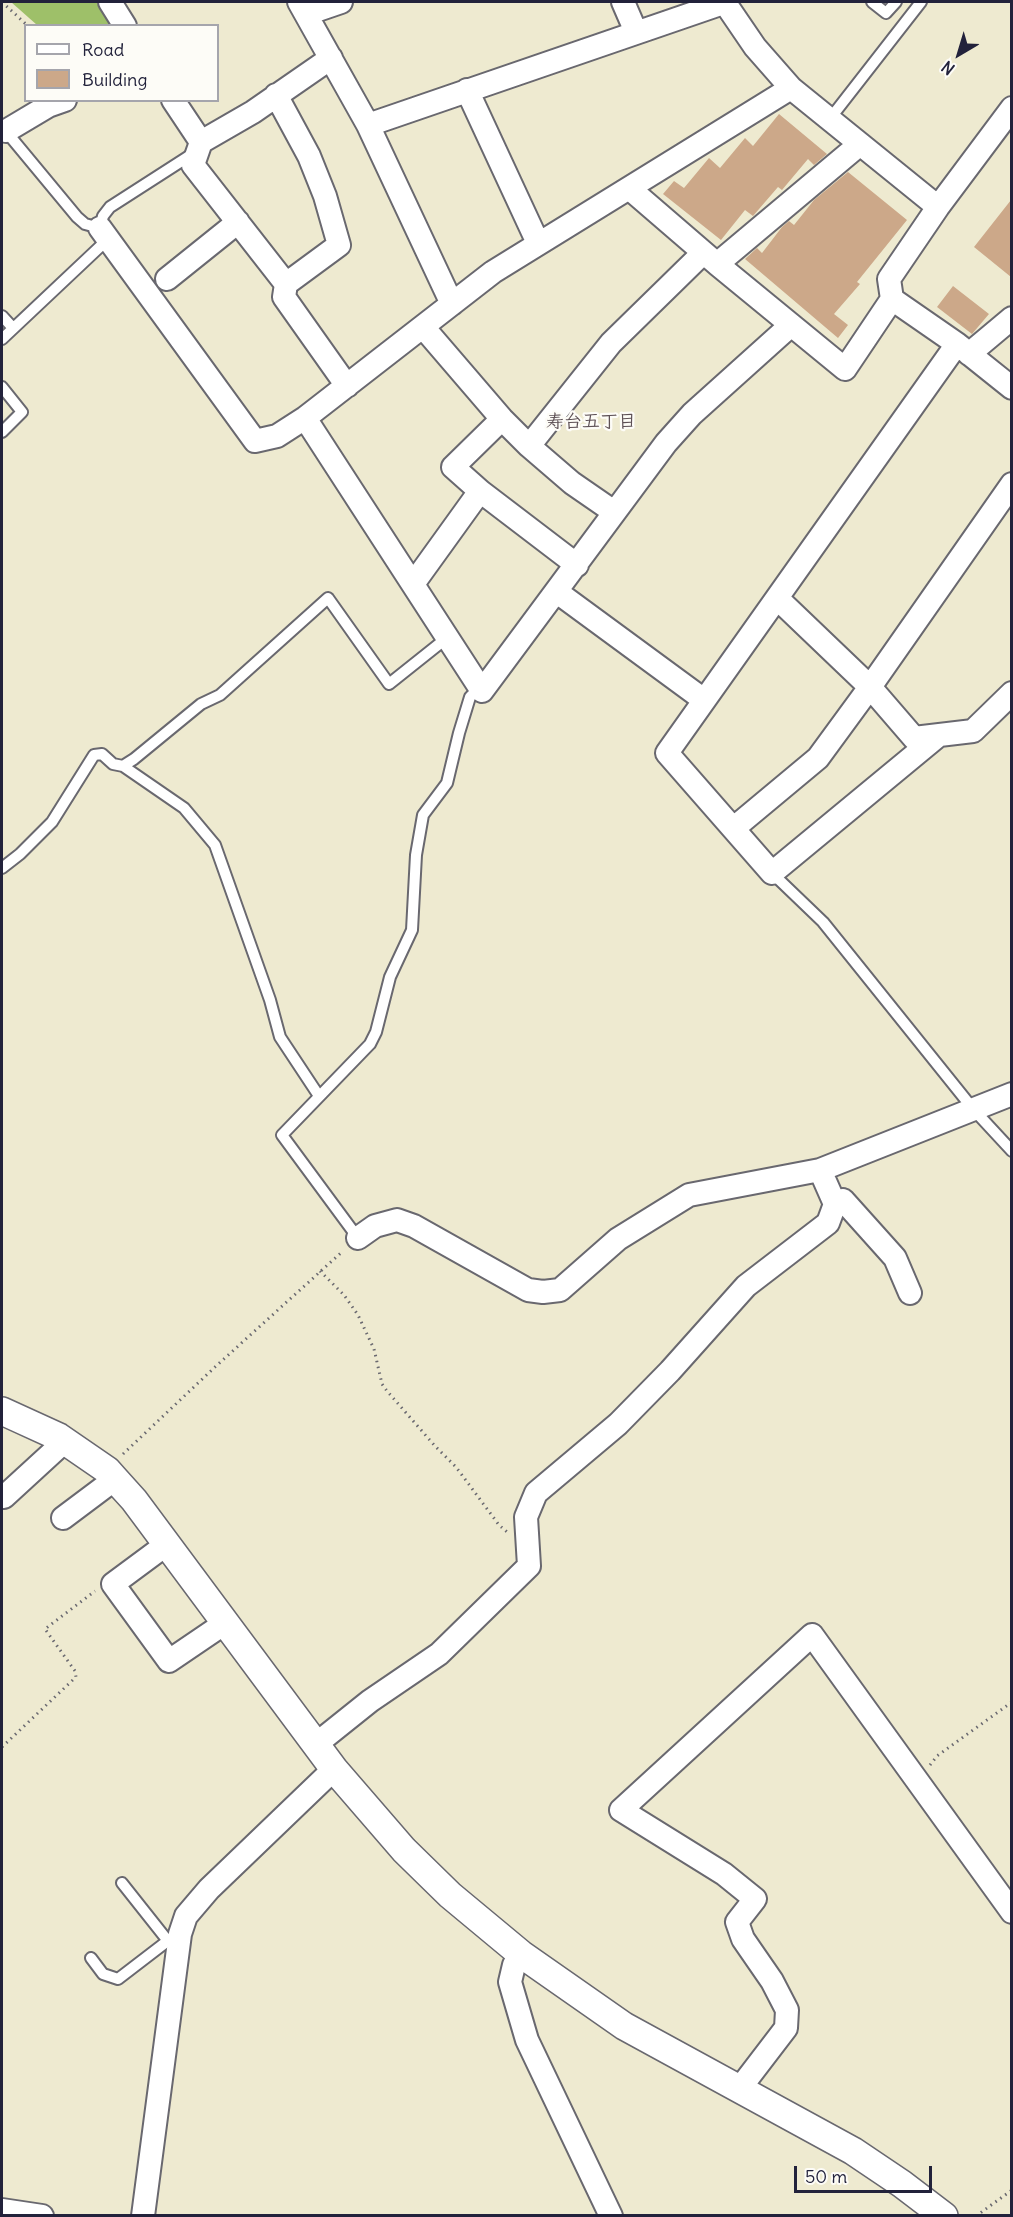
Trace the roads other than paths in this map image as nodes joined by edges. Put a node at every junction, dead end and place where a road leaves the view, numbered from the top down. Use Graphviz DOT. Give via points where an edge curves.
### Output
graph roads {
  1 [pos="110,2"];
  2 [pos="341,2"];
  3 [pos="622,2"];
  4 [pos="726,2"];
  5 [pos="872,2"];
  6 [pos="896,2"];
  7 [pos="921,2"];
  8 [pos="302,8"];
  9 [pos="124,24"];
  10 [pos="636,32"];
  11 [pos="331,58"];
  12 [pos="791,88"];
  13 [pos="467,90"];
  14 [pos="276,96"];
  15 [pos="59,102"];
  16 [pos="175,102"];
  17 [pos="1011,108"];
  18 [pos="829,120"];
  19 [pos="368,125"];
  20 [pos="4,129"];
  21 [pos="860,144"];
  22 [pos="200,146"];
  23 [pos="630,189"];
  24 [pos="938,207"];
  25 [pos="238,222"];
  26 [pos="100,228"];
  27 [pos="538,243"];
  28 [pos="710,258"];
  29 [pos="167,279"];
  30 [pos="286,284"];
  31 [pos="892,299"];
  32 [pos="452,304"];
  33 [pos="2,316"];
  34 [pos="1011,318"];
  35 [pos="791,325"];
  36 [pos="423,327"];
  37 [pos="13,328"];
  38 [pos="2,339"];
  39 [pos="963,349"];
  40 [pos="347,386"];
  41 [pos="2,387"];
  42 [pos="1011,388"];
  43 [pos="305,418"];
  44 [pos="502,419"];
  45 [pos="2,432"];
  46 [pos="529,446"];
  47 [pos="1011,484"];
  48 [pos="480,491"];
  49 [pos="614,512"];
  50 [pos="577,565"];
  51 [pos="413,584"];
  52 [pos="557,592"];
  53 [pos="778,599"];
  54 [pos="448,637"];
  55 [pos="480,687"];
  56 [pos="870,687"];
  57 [pos="1011,693"];
  58 [pos="704,700"];
  59 [pos="939,735"];
  60 [pos="123,766"];
  61 [pos="734,828"];
  62 [pos="2,868"];
  63 [pos="772,873"];
  64 [pos="1011,1094"];
  65 [pos="319,1096"];
  66 [pos="974,1110"];
  67 [pos="1011,1151"];
  68 [pos="820,1170"];
  69 [pos="835,1204"];
  70 [pos="358,1238"];
  71 [pos="910,1293"];
  72 [pos="2,1411"];
  73 [pos="65,1441"];
  74 [pos="111,1474"];
  75 [pos="4,1497"];
  76 [pos="63,1518"];
  77 [pos="167,1544"];
  78 [pos="225,1623"];
  79 [pos="315,1745"];
  80 [pos="334,1769"];
  81 [pos="122,1883"];
  82 [pos="1011,1912"];
  83 [pos="175,1936"];
  84 [pos="521,1954"];
  85 [pos="91,1958"];
  86 [pos="743,2092"];
  87 [pos="2,2210"];
  88 [pos="42,2216"];
  89 [pos="142,2216"];
  90 [pos="611,2216"];
  91 [pos="944,2216"];
  1 -- 9 [label="street"];
  2 -- 8 [label="street"];
  3 -- 10 [label="street"];
  4 -- 10 [label="street"];
  4 -- 12 [label="street" via="755,47"];
  5 -- 6 [label="lane" via="886,14"];
  7 -- 18 [label="lane"];
  8 -- 11 [label="street"];
  10 -- 13 [label="street"];
  11 -- 14 [label="street"];
  11 -- 19 [label="street"];
  12 -- 18 [label="street"];
  12 -- 23 [label="street"];
  13 -- 19 [label="street"];
  13 -- 27 [label="street"];
  14 -- 22 [label="street"];
  14 -- 30 [label="street" via="326,196 339,245"];
  15 -- 20 [label="street"];
  16 -- 22 [label="street"];
  17 -- 24 [label="street"];
  18 -- 21 [label="street"];
  19 -- 32 [label="street"];
  20 -- 26 [label="lane" via="76,217"];
  21 -- 24 [label="street"];
  21 -- 28 [label="street"];
  22 -- 25 [label="street" via="193,165"];
  22 -- 26 [label="lane" via="110,207"];
  23 -- 27 [label="street"];
  23 -- 28 [label="street"];
  24 -- 31 [label="street" via="889,279"];
  25 -- 29 [label="street"];
  25 -- 30 [label="street"];
  26 -- 37 [label="lane" via="106,241"];
  26 -- 43 [label="street" via="255,441 277,436"];
  27 -- 32 [label="street"];
  28 -- 35 [label="street"];
  28 -- 46 [label="street" via="611,343"];
  30 -- 40 [label="street" via="284,297"];
  31 -- 35 [label="street" via="845,369"];
  31 -- 39 [label="street"];
  32 -- 36 [label="street"];
  33 -- 37 [label="lane"];
  34 -- 39 [label="street"];
  35 -- 49 [label="street" via="692,414"];
  36 -- 40 [label="street"];
  36 -- 44 [label="street"];
  37 -- 38 [label="lane"];
  39 -- 42 [label="street"];
  39 -- 53 [label="street"];
  40 -- 43 [label="street"];
  41 -- 45 [label="lane" via="22,412"];
  43 -- 51 [label="street"];
  44 -- 46 [label="street"];
  44 -- 48 [label="street" via="453,467"];
  46 -- 49 [label="street"];
  47 -- 56 [label="street"];
  48 -- 50 [label="street"];
  48 -- 51 [label="street"];
  49 -- 50 [label="street"];
  50 -- 52 [label="street"];
  51 -- 54 [label="street"];
  52 -- 55 [label="street" via="483,691"];
  52 -- 58 [label="street"];
  53 -- 56 [label="street"];
  53 -- 58 [label="street"];
  54 -- 55 [label="street"];
  54 -- 60 [label="lane" via="389,684 328,598 220,695 201,704"];
  55 -- 65 [label="lane" via="470,697 447,783 423,815 416,855 412,930 390,977 376,1032 370,1044"];
  56 -- 59 [label="street" via="915,738"];
  56 -- 61 [label="street" via="818,758"];
  57 -- 59 [label="street" via="973,731"];
  58 -- 61 [label="street" via="667,753"];
  59 -- 63 [label="street"];
  60 -- 62 [label="lane" via="113,764 102,754 94,755 52,822"];
  60 -- 65 [label="lane" via="184,808 215,845 280,1037"];
  61 -- 63 [label="street"];
  63 -- 66 [label="lane" via="823,922"];
  64 -- 66 [label="street"];
  65 -- 70 [label="lane" via="282,1135"];
  66 -- 67 [label="lane"];
  66 -- 68 [label="street"];
  68 -- 69 [label="street"];
  68 -- 70 [label="street" via="689,1195 618,1239 560,1290 528,1290 414,1226 397,1221 375,1226"];
  69 -- 71 [label="street" via="843,1200 895,1258"];
  69 -- 79 [label="street" via="828,1223 746,1286 618,1424 536,1493 526,1516 529,1566 439,1653"];
  72 -- 73 [label="street"];
  73 -- 74 [label="street"];
  73 -- 75 [label="street"];
  74 -- 76 [label="street"];
  74 -- 77 [label="street"];
  77 -- 78 [label="street"];
  77 -- 78 [label="street" via="113,1584 169,1661"];
  78 -- 79 [label="street"];
  79 -- 80 [label="street"];
  80 -- 83 [label="street" via="209,1889"];
  80 -- 84 [label="street" via="404,1850 450,1895"];
  81 -- 83 [label="lane"];
  82 -- 86 [label="street" via="812,1635 621,1810 724,1874 756,1899 737,1922 743,1939 787,2010 786,2028 747,2079"];
  83 -- 85 [label="lane" via="118,1979 103,1974"];
  83 -- 89 [label="street"];
  84 -- 86 [label="street" via="624,2026"];
  84 -- 90 [label="street" via="510,1982 527,2040"];
  86 -- 91 [label="street" via="853,2151"];
  87 -- 88 [label="street"];
}
